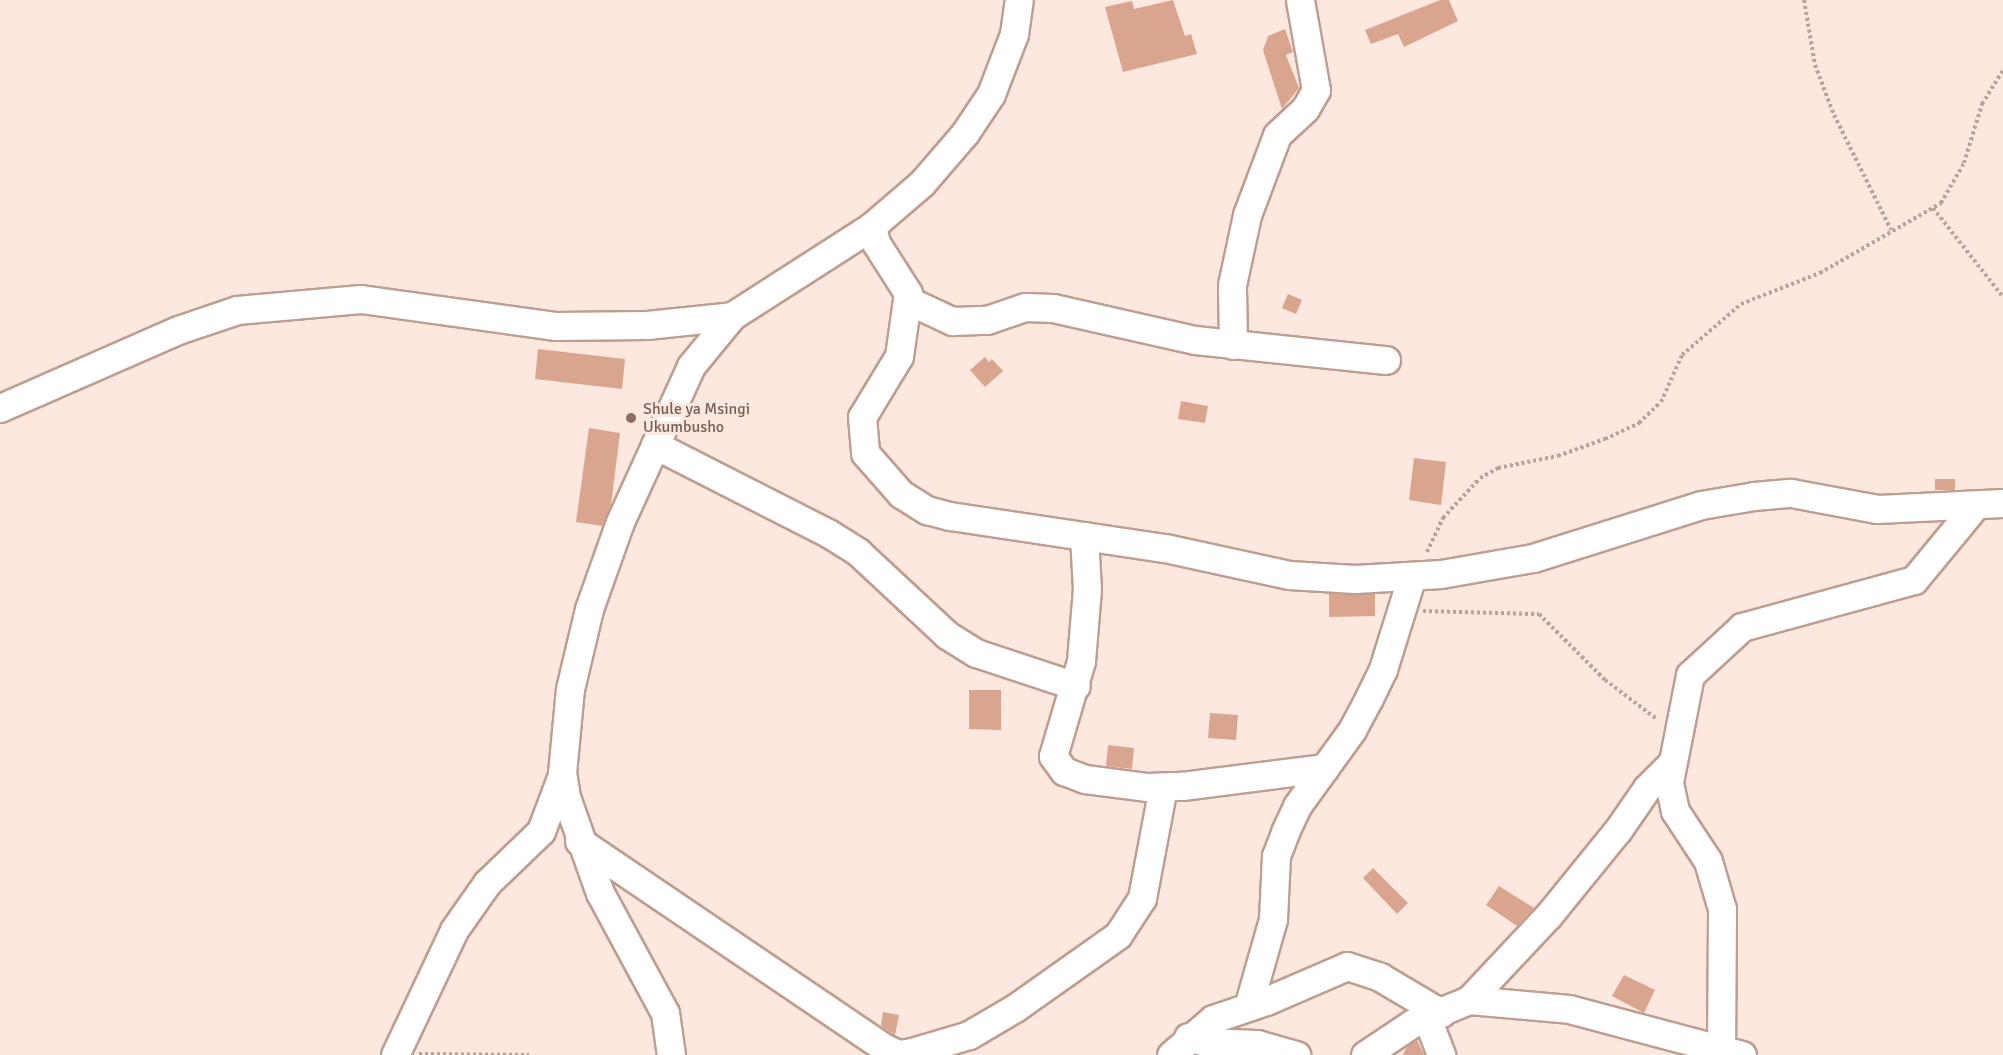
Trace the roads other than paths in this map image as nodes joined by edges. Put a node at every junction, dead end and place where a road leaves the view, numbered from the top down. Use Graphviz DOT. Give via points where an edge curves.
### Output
graph roads {
  1 [pos="1019,0"];
  2 [pos="1300,0"];
  3 [pos="872,226"];
  4 [pos="907,300"];
  5 [pos="732,316"];
  6 [pos="1233,345"];
  7 [pos="1386,360"];
  8 [pos="0,408"];
  9 [pos="655,445"];
  10 [pos="2003,503"];
  11 [pos="1975,506"];
  12 [pos="1084,536"];
  13 [pos="1416,576"];
  14 [pos="1076,686"];
  15 [pos="1672,763"];
  16 [pos="1325,768"];
  17 [pos="562,773"];
  18 [pos="1163,787"];
  19 [pos="578,840"];
  20 [pos="1469,1000"];
  21 [pos="1248,1007"];
  22 [pos="1434,1015"];
  23 [pos="1180,1046"];
  24 [pos="1728,1054"];
  25 [pos="395,1055"];
  26 [pos="671,1055"];
  27 [pos="1296,1055"];
  28 [pos="1365,1055"];
  29 [pos="1441,1055"];
  1 -- 3 [label="street" via="1014,34 992,94 922,183"];
  2 -- 6 [label="street" via="1316,90 1305,109 1277,135 1247,215 1232,285"];
  3 -- 4 [label="street" via="876,243 908,293"];
  3 -- 5 [label="street"];
  4 -- 6 [label="street" via="952,321 987,320 1026,307 1053,308 1156,333"];
  4 -- 12 [label="street" via="899,356 862,417 865,453 875,467 901,494 927,510 993,524"];
  5 -- 8 [label="street" via="647,325 556,326 361,299 237,310 178,330"];
  5 -- 9 [label="street" via="692,366"];
  6 -- 7 [label="street"];
  9 -- 14 [label="street" via="858,552 948,635 976,652"];
  9 -- 17 [label="street" via="620,522 589,609 570,689"];
  10 -- 11 [label="street"];
  11 -- 13 [label="street" via="1859,508 1799,494 1754,496 1701,505 1533,558"];
  11 -- 15 [label="street" via="1914,580 1737,630 1690,675"];
  12 -- 13 [label="street" via="1289,574 1355,579"];
  12 -- 14 [label="street" via="1085,635"];
  13 -- 16 [label="street" via="1369,698"];
  14 -- 18 [label="street" via="1054,750 1059,766 1075,777"];
  15 -- 20 [label="street" via="1647,788 1548,916"];
  15 -- 24 [label="street" via="1672,803 1682,825 1708,861 1722,909"];
  16 -- 18 [label="street"];
  16 -- 21 [label="street" via="1297,806 1276,856 1273,919"];
  17 -- 19 [label="street"];
  17 -- 25 [label="street" via="541,831 487,883 454,930"];
  18 -- 19 [label="street" via="1142,898 1118,935 1015,1008 969,1035 898,1054"];
  19 -- 26 [label="street" via="600,893 665,1013"];
  20 -- 22 [label="street"];
  20 -- 24 [label="street" via="1569,1009"];
  21 -- 22 [label="street" via="1347,966 1380,977"];
  21 -- 23 [label="street" via="1213,1018"];
  22 -- 28 [label="street"];
  22 -- 29 [label="street"];
  23 -- 27 [label="street" via="1205,1042 1257,1044"];
}
